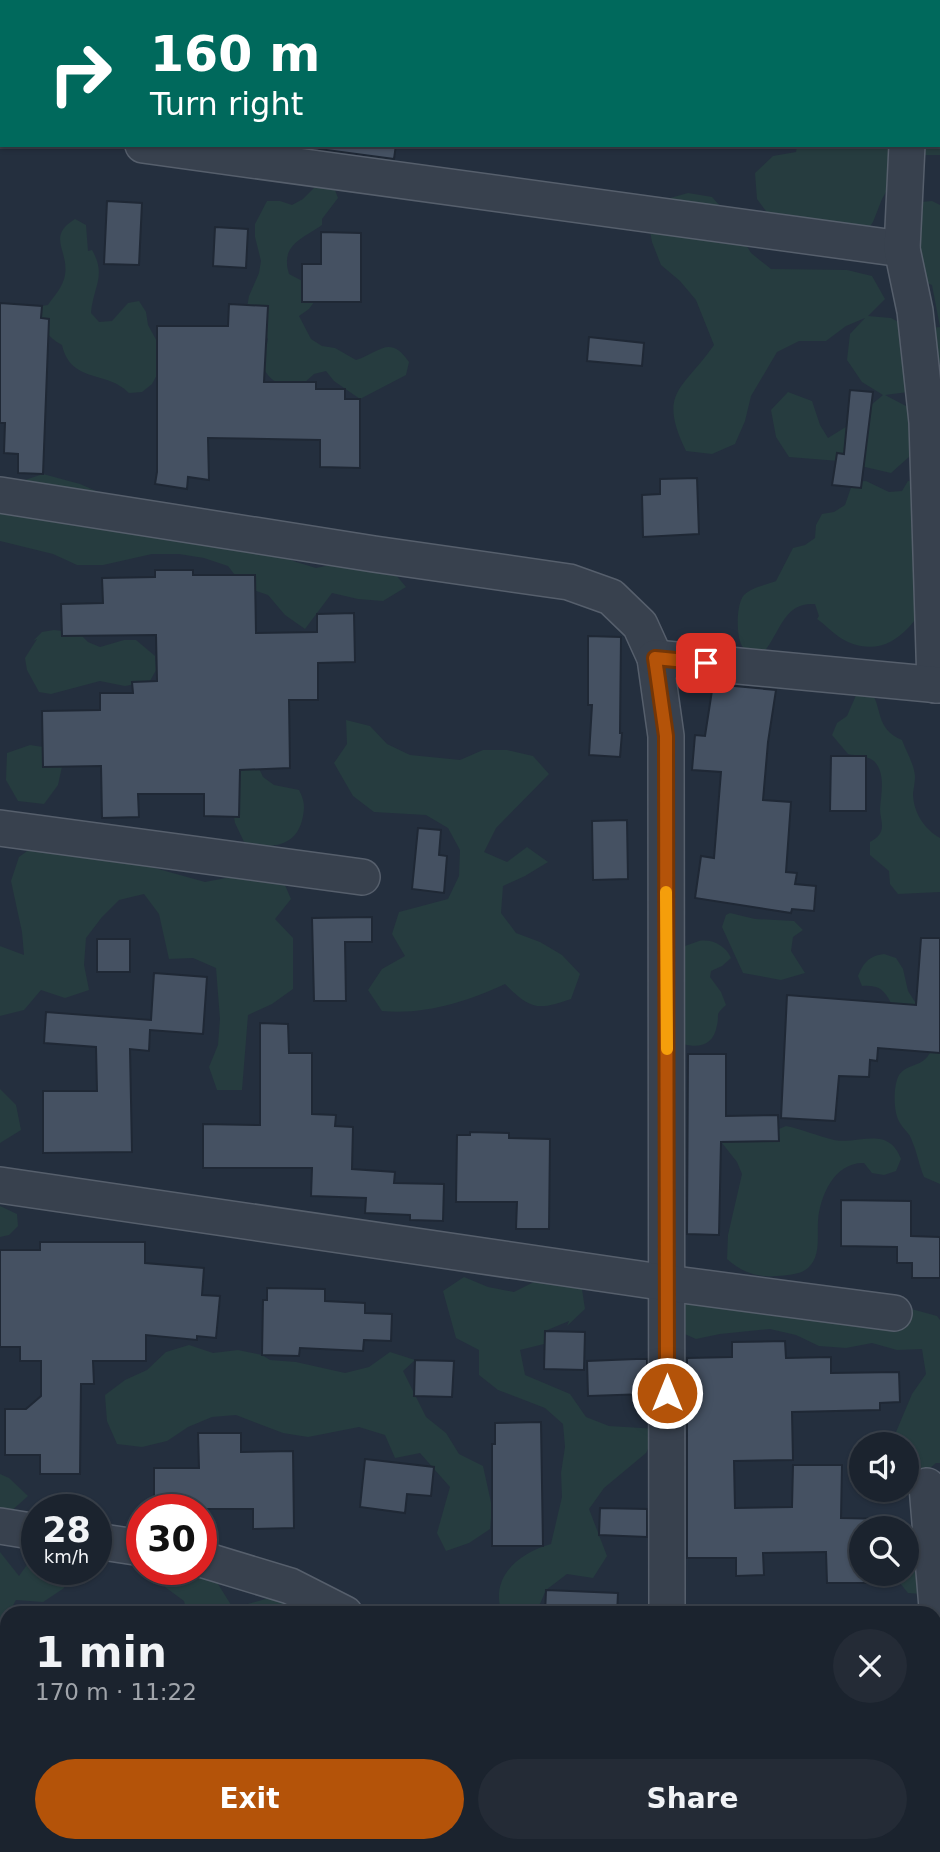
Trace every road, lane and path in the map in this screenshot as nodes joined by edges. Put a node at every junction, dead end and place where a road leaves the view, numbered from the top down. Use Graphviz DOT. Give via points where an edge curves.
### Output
graph roads {
  1 [pos="158,147"];
  2 [pos="907,147"];
  3 [pos="902,249"];
  4 [pos="0,495"];
  5 [pos="655,658"];
  6 [pos="938,685"];
  7 [pos="0,828"];
  8 [pos="362,877"];
  9 [pos="0,1185"];
  10 [pos="667,1283"];
  11 [pos="894,1314"];
  12 [pos="927,1486"];
  13 [pos="0,1526"];
  14 [pos="21,1529"];
  15 [pos="217,1564"];
  16 [pos="329,1606"];
  17 [pos="667,1606"];
  18 [pos="937,1606"];
  1 -- 3 [label="street"];
  2 -- 3 [label="street"];
  3 -- 6 [label="street" via="915,311 927,422"];
  4 -- 5 [label="street" via="569,582 611,597 640,625"];
  5 -- 6 [label="street"];
  5 -- 10 [label="street" via="666,736"];
  7 -- 8 [label="street"];
  9 -- 10 [label="street"];
  10 -- 11 [label="street"];
  10 -- 17 [label="street"];
  12 -- 18 [label="street"];
  13 -- 14 [label="street"];
  15 -- 16 [label="street" via="290,1586"];
}
